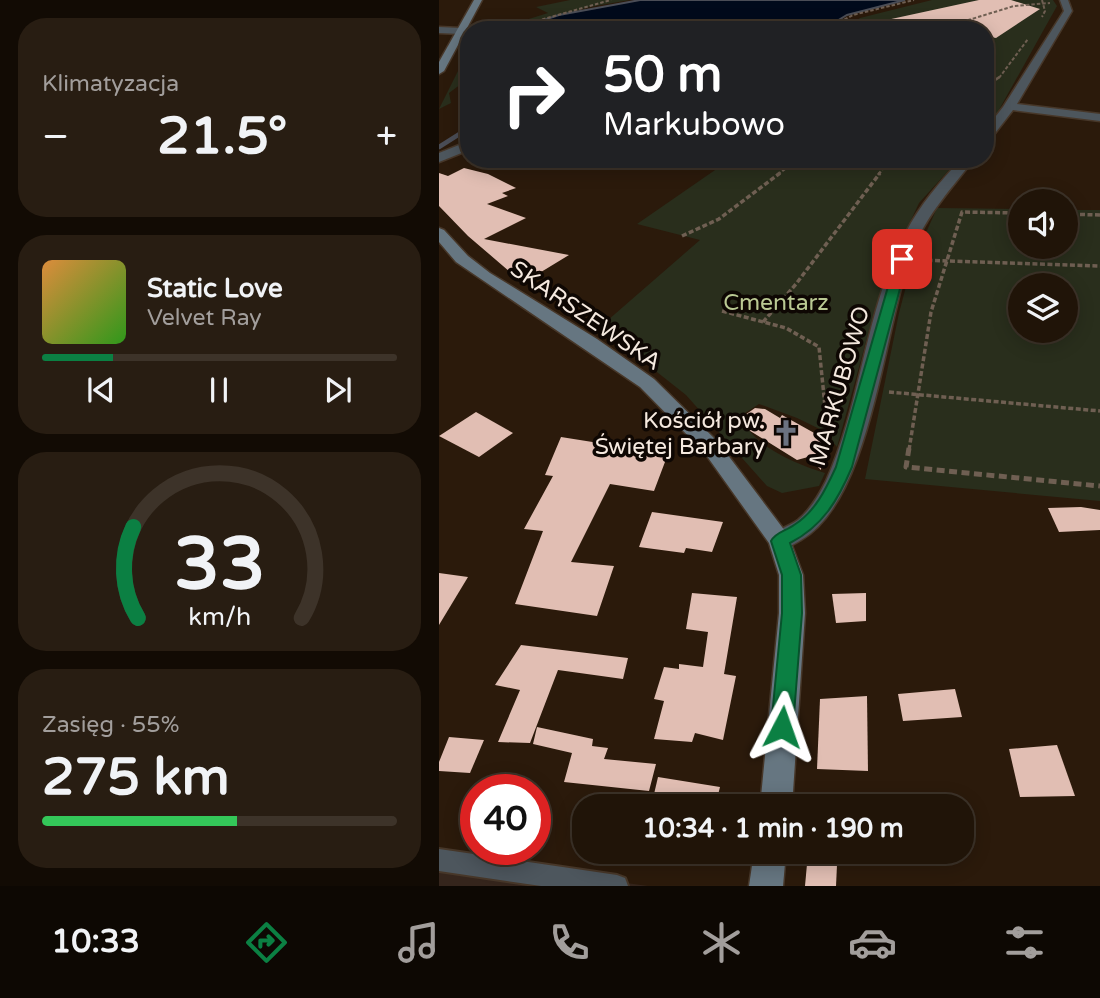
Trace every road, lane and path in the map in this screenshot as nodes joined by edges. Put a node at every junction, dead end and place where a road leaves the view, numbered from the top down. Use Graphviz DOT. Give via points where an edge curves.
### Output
graph roads {
  1 [pos="478,0"];
  2 [pos="611,0"];
  3 [pos="914,0"];
  4 [pos="1043,2"];
  5 [pos="1065,2"];
  6 [pos="466,21"];
  7 [pos="537,21"];
  8 [pos="842,21"];
  9 [pos="965,21"];
  10 [pos="1040,21"];
  11 [pos="439,30"];
  12 [pos="1035,30"];
  13 [pos="460,31"];
  14 [pos="460,33"];
  15 [pos="439,71"];
  16 [pos="994,81"];
  17 [pos="1010,106"];
  18 [pos="1100,118"];
  19 [pos="994,126"];
  20 [pos="460,149"];
  21 [pos="439,158"];
  22 [pos="786,168"];
  23 [pos="883,168"];
  24 [pos="960,168"];
  25 [pos="1008,213"];
  26 [pos="1078,214"];
  27 [pos="1100,215"];
  28 [pos="439,233"];
  29 [pos="682,236"];
  30 [pos="902,259"];
  31 [pos="947,260"];
  32 [pos="1100,266"];
  33 [pos="722,311"];
  34 [pos="763,322"];
  35 [pos="867,389"];
  36 [pos="918,394"];
  37 [pos="1100,411"];
  38 [pos="844,467"];
  39 [pos="1100,486"];
  40 [pos="780,541"];
  41 [pos="777,794"];
  42 [pos="439,860"];
  43 [pos="769,864"];
  44 [pos="617,886"];
  45 [pos="766,886"];
  1 -- 6 [label="street"];
  2 -- 7 [label="path"];
  3 -- 8 [label="path"];
  4 -- 5 [label="path"];
  4 -- 9 [label="path"];
  4 -- 10 [label="path"];
  5 -- 17 [label="street" via="1068,11"];
  11 -- 13 [label="street"];
  12 -- 16 [label="path"];
  14 -- 15 [label="street"];
  17 -- 18 [label="street"];
  17 -- 19 [label="street"];
  20 -- 21 [label="street"];
  22 -- 29 [label="path" via="719,219"];
  23 -- 34 [label="path"];
  24 -- 30 [label="street, MARKUBOWO" via="929,202"];
  25 -- 31 [label="path" via="962,212"];
  26 -- 27 [label="path"];
  28 -- 40 [label="street, SKARSZEWSKA" via="484,276 591,342 647,383 711,447"];
  30 -- 31 [label="path"];
  30 -- 35 [label="street, MARKUBOWO"];
  31 -- 32 [label="path"];
  31 -- 36 [label="path" via="931,312"];
  33 -- 34 [label="path"];
  34 -- 38 [label="path" via="810,339 819,347 830,452 827,462"];
  35 -- 36 [label="path"];
  35 -- 38 [label="street, MARKUBOWO"];
  36 -- 37 [label="path"];
  36 -- 39 [label="path" via="906,467"];
  38 -- 40 [label="street, MARKUBOWO" via="833,493 814,518"];
  40 -- 41 [label="street, SKARSZEWSKA" via="791,575 792,613"];
  42 -- 44 [label="lane"];
  43 -- 45 [label="street"];
}
